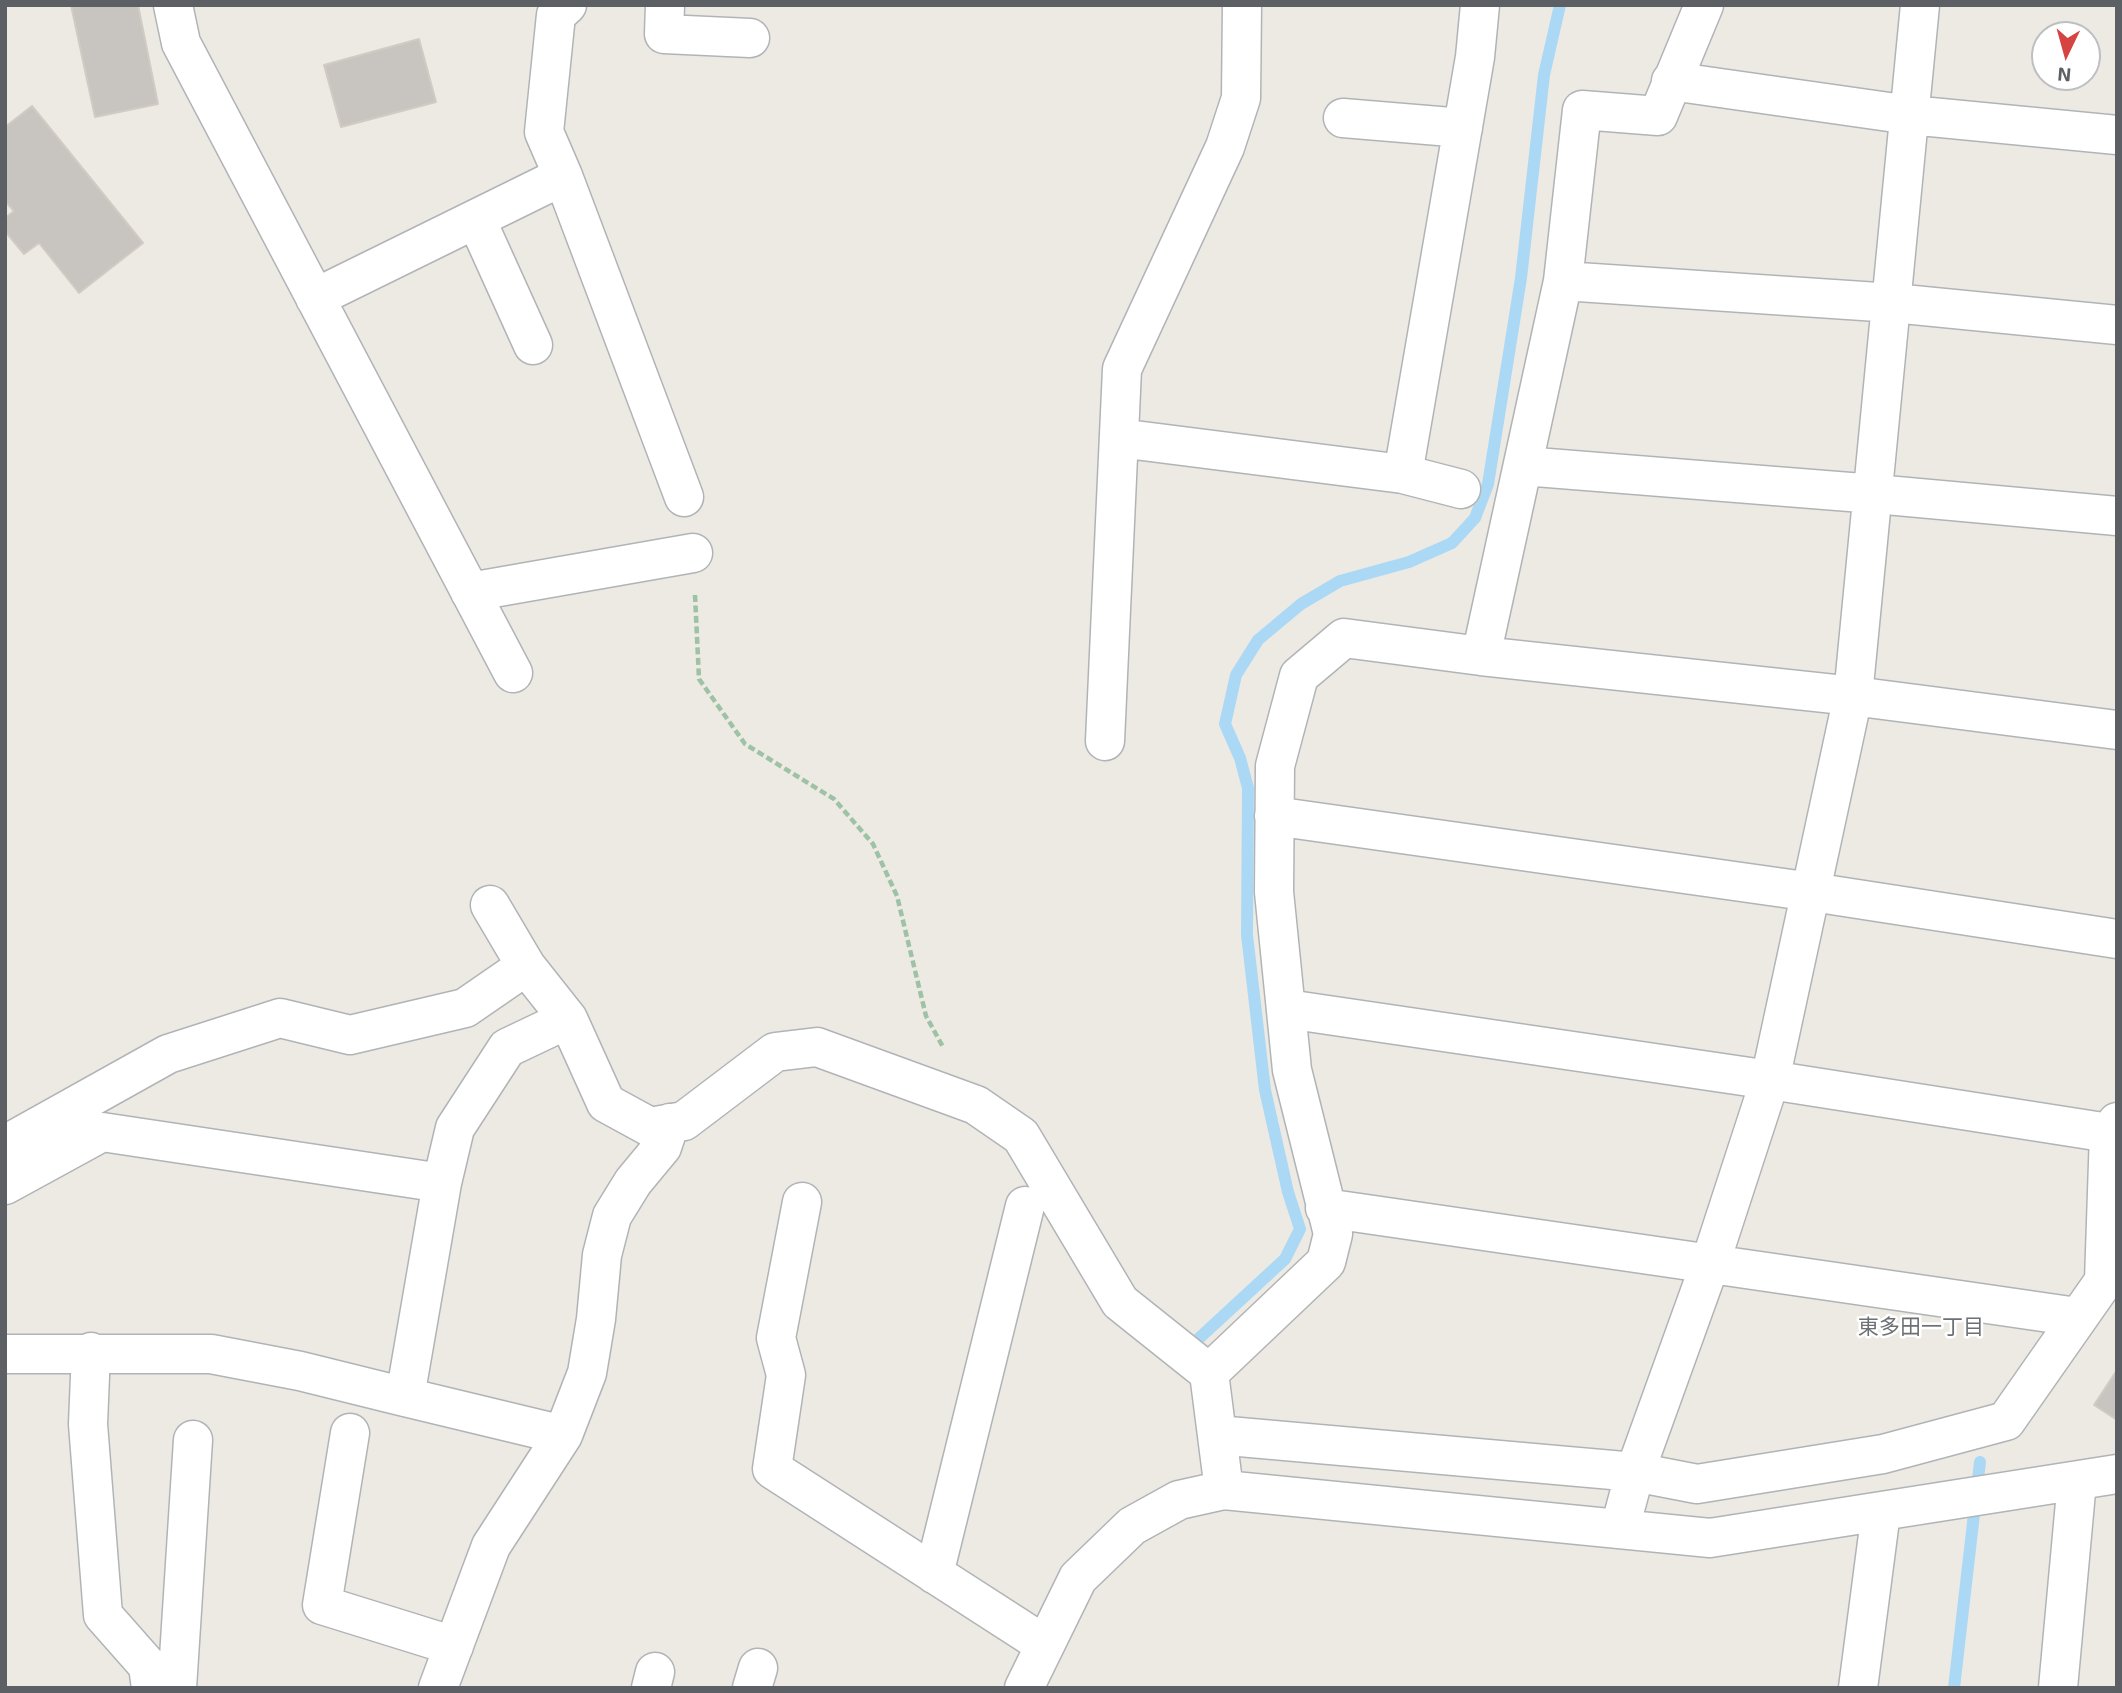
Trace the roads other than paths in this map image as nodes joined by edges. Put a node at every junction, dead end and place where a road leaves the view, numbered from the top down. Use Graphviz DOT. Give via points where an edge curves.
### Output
graph roads {
  1 [pos="173,5"];
  2 [pos="665,5"];
  3 [pos="1242,5"];
  4 [pos="1480,5"];
  5 [pos="1704,5"];
  6 [pos="1920,5"];
  7 [pos="562,10"];
  8 [pos="750,38"];
  9 [pos="1671,81"];
  10 [pos="1910,115"];
  11 [pos="1343,118"];
  12 [pos="1463,128"];
  13 [pos="2117,135"];
  14 [pos="564,176"];
  15 [pos="476,219"];
  16 [pos="1563,281"];
  17 [pos="315,298"];
  18 [pos="1893,303"];
  19 [pos="2117,325"];
  20 [pos="533,345"];
  21 [pos="1119,438"];
  22 [pos="1523,466"];
  23 [pos="1403,474"];
  24 [pos="1461,489"];
  25 [pos="1875,494"];
  26 [pos="684,497"];
  27 [pos="2117,516"];
  28 [pos="693,552"];
  29 [pos="470,592"];
  30 [pos="1481,656"];
  31 [pos="513,673"];
  32 [pos="1853,695"];
  33 [pos="2117,730"];
  34 [pos="1105,741"];
  35 [pos="1274,816"];
  36 [pos="1811,892"];
  37 [pos="490,905"];
  38 [pos="2117,939"];
  39 [pos="526,966"];
  40 [pos="1287,1009"];
  41 [pos="568,1019"];
  42 [pos="1770,1080"];
  43 [pos="670,1124"];
  44 [pos="2113,1128"];
  45 [pos="5,1145"];
  46 [pos="442,1183"];
  47 [pos="5,1185"];
  48 [pos="802,1202"];
  49 [pos="1025,1206"];
  50 [pos="1325,1208"];
  51 [pos="1710,1264"];
  52 [pos="2077,1317"];
  53 [pos="91,1352"];
  54 [pos="5,1354"];
  55 [pos="1209,1373"];
  56 [pos="405,1397"];
  57 [pos="350,1433"];
  58 [pos="563,1434"];
  59 [pos="1217,1435"];
  60 [pos="193,1440"];
  61 [pos="1634,1472"];
  62 [pos="2117,1474"];
  63 [pos="2077,1481"];
  64 [pos="1224,1490"];
  65 [pos="1881,1512"];
  66 [pos="1620,1528"];
  67 [pos="934,1574"];
  68 [pos="454,1646"];
  69 [pos="1045,1646"];
  70 [pos="151,1688"];
  71 [pos="177,1688"];
  72 [pos="438,1688"];
  73 [pos="1024,1688"];
  74 [pos="1858,1688"];
  75 [pos="2058,1688"];
  1 -- 17 [label="street" via="181,43"];
  2 -- 8 [label="street" via="664,34"];
  3 -- 21 [label="street" via="1241,98 1225,147 1122,369"];
  4 -- 12 [label="street"];
  5 -- 9 [label="street"];
  6 -- 10 [label="street"];
  7 -- 14 [label="street" via="544,132"];
  9 -- 10 [label="street"];
  9 -- 16 [label="street" via="1658,116 1582,110"];
  10 -- 13 [label="street"];
  10 -- 18 [label="street"];
  11 -- 12 [label="street"];
  12 -- 23 [label="street"];
  14 -- 15 [label="street"];
  14 -- 26 [label="street"];
  15 -- 17 [label="street"];
  15 -- 20 [label="street"];
  16 -- 18 [label="street"];
  16 -- 22 [label="street"];
  17 -- 29 [label="street"];
  18 -- 19 [label="street"];
  18 -- 25 [label="street"];
  21 -- 23 [label="street"];
  21 -- 34 [label="street"];
  22 -- 25 [label="street"];
  22 -- 30 [label="street"];
  23 -- 24 [label="street"];
  25 -- 27 [label="street"];
  25 -- 32 [label="street"];
  28 -- 29 [label="street"];
  29 -- 31 [label="street"];
  30 -- 32 [label="street"];
  30 -- 35 [label="street" via="1344,638 1299,676 1275,766"];
  32 -- 33 [label="street"];
  32 -- 36 [label="street"];
  35 -- 36 [label="street"];
  35 -- 40 [label="street" via="1274,892"];
  36 -- 38 [label="street"];
  36 -- 42 [label="street"];
  37 -- 39 [label="street"];
  39 -- 41 [label="street"];
  39 -- 45 [label="street" via="465,1008 350,1035 280,1018 168,1054"];
  40 -- 42 [label="street"];
  40 -- 50 [label="street" via="1292,1070"];
  41 -- 43 [label="street" via="606,1103 650,1127"];
  41 -- 46 [label="street" via="507,1048 456,1128"];
  42 -- 44 [label="street"];
  42 -- 51 [label="street"];
  43 -- 55 [label="street" via="684,1121 775,1052 817,1047 976,1105 1021,1136 1120,1302"];
  43 -- 58 [label="street" via="662,1147 612,1216 602,1255 587,1373"];
  44 -- 52 [label="street" via="2104,1281"];
  46 -- 47 [label="street" via="103,1132"];
  46 -- 56 [label="street"];
  48 -- 67 [label="street" via="776,1338 786,1375 772,1469"];
  49 -- 67 [label="street"];
  50 -- 51 [label="street"];
  50 -- 55 [label="street" via="1333,1234 1326,1262"];
  51 -- 52 [label="street"];
  51 -- 61 [label="street"];
  52 -- 61 [label="street" via="2006,1421 1883,1454 1697,1484"];
  53 -- 54 [label="street"];
  53 -- 56 [label="street" via="211,1354"];
  53 -- 70 [label="street" via="88,1424 103,1615 148,1666"];
  55 -- 59 [label="street"];
  56 -- 58 [label="street"];
  57 -- 68 [label="street" via="322,1605"];
  58 -- 68 [label="street" via="491,1545"];
  59 -- 61 [label="street"];
  59 -- 64 [label="street"];
  60 -- 71 [label="street"];
  61 -- 66 [label="street"];
  62 -- 63 [label="street"];
  63 -- 65 [label="street"];
  63 -- 75 [label="street"];
  64 -- 66 [label="street"];
  64 -- 69 [label="street" via="1179,1500 1132,1526 1078,1578"];
  65 -- 66 [label="street" via="1710,1538"];
  65 -- 74 [label="street"];
  67 -- 69 [label="street"];
  68 -- 72 [label="street"];
  69 -- 73 [label="street"];
}
